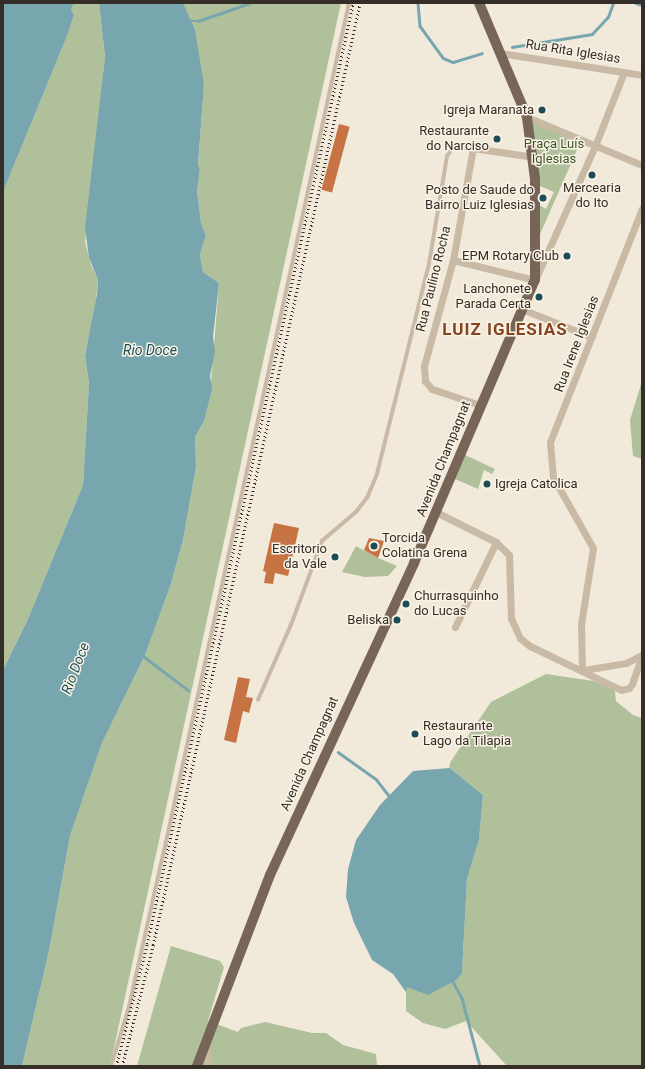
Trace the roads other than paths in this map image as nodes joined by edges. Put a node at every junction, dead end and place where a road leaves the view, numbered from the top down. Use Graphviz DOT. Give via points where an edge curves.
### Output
graph roads {
  1 [pos="349,3"];
  2 [pos="479,3"];
  3 [pos="500,53"];
  4 [pos="624,72"];
  5 [pos="642,74"];
  6 [pos="527,117"];
  7 [pos="596,146"];
  8 [pos="473,148"];
  9 [pos="534,157"];
  10 [pos="642,165"];
  11 [pos="642,209"];
  12 [pos="453,260"];
  13 [pos="535,280"];
  14 [pos="524,310"];
  15 [pos="592,337"];
  16 [pos="480,405"];
  17 [pos="436,512"];
  18 [pos="496,542"];
  19 [pos="455,627"];
  20 [pos="642,655"];
  21 [pos="582,670"];
  22 [pos="258,700"];
  23 [pos="206,1044"];
  24 [pos="111,1066"];
  25 [pos="197,1066"];
  26 [pos="208,1066"];
  1 -- 24 [label="lane" via="161,865 129,1007"];
  2 -- 3 [label="main road, Avenida Champagnat"];
  3 -- 4 [label="street, Rua Rita Iglesias"];
  3 -- 6 [label="main road, Avenida Champagnat"];
  4 -- 5 [label="street, Rua Rita Iglesias"];
  4 -- 7 [label="street"];
  6 -- 7 [label="street"];
  6 -- 9 [label="main road, Avenida Champagnat"];
  7 -- 10 [label="street"];
  7 -- 13 [label="street"];
  8 -- 9 [label="street"];
  8 -- 12 [label="street, Rua Paulino Rocha"];
  8 -- 22 [label="lane" via="453,148 448,156 428,271 377,474 367,498 356,512 322,541 291,625"];
  9 -- 13 [label="main road, Avenida Champagnat"];
  11 -- 15 [label="street, Rua Irene Iglesias"];
  12 -- 13 [label="street"];
  12 -- 16 [label="street, Rua Paulino Rocha" via="424,366 424,381 432,389"];
  13 -- 14 [label="main road, Avenida Champagnat"];
  14 -- 15 [label="street"];
  14 -- 16 [label="main road, Avenida Champagnat"];
  15 -- 21 [label="street, Rua Irene Iglesias" via="571,395 552,434 550,450 553,477 593,548 581,624"];
  16 -- 17 [label="main road, Avenida Champagnat"];
  17 -- 18 [label="street"];
  17 -- 23 [label="main road, Avenida Champagnat" via="270,875"];
  18 -- 19 [label="street"];
  18 -- 21 [label="street" via="509,555 510,612 520,638 530,646"];
  20 -- 21 [label="street" via="626,663"];
  20 -- 21 [label="street" via="632,684 624,690"];
  23 -- 25 [label="main road, Avenida Champagnat"];
  23 -- 26 [label="street"];
}
